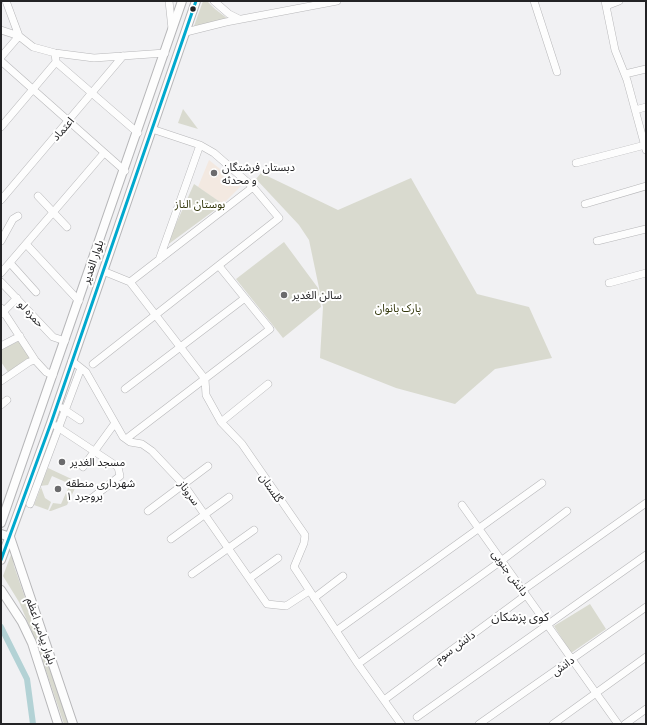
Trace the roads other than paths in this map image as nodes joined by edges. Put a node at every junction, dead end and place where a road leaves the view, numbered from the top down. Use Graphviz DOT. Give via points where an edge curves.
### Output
graph roads {
  1 [pos="6,1"];
  2 [pos="169,1"];
  3 [pos="182,1"];
  4 [pos="196,1"];
  5 [pos="214,1"];
  6 [pos="337,1"];
  7 [pos="534,1"];
  8 [pos="619,1"];
  9 [pos="318,3"];
  10 [pos="606,3"];
  11 [pos="239,20"];
  12 [pos="1,30"];
  13 [pos="172,32"];
  14 [pos="186,32"];
  15 [pos="19,36"];
  16 [pos="55,53"];
  17 [pos="165,53"];
  18 [pos="123,56"];
  19 [pos="1,57"];
  20 [pos="1,61"];
  21 [pos="56,62"];
  22 [pos="646,69"];
  23 [pos="557,72"];
  24 [pos="625,74"];
  25 [pos="33,90"];
  26 [pos="92,93"];
  27 [pos="646,107"];
  28 [pos="635,110"];
  29 [pos="69,122"];
  30 [pos="1,127"];
  31 [pos="152,129"];
  32 [pos="138,133"];
  33 [pos="200,145"];
  34 [pos="645,148"];
  35 [pos="104,153"];
  36 [pos="576,163"];
  37 [pos="125,171"];
  38 [pos="646,186"];
  39 [pos="253,187"];
  40 [pos="38,196"];
  41 [pos="1,200"];
  42 [pos="585,204"];
  43 [pos="53,212"];
  44 [pos="18,216"];
  45 [pos="67,227"];
  46 [pos="646,229"];
  47 [pos="597,240"];
  48 [pos="1,241"];
  49 [pos="26,244"];
  50 [pos="159,260"];
  51 [pos="10,263"];
  52 [pos="219,266"];
  53 [pos="103,271"];
  54 [pos="1,273"];
  55 [pos="646,273"];
  56 [pos="1,282"];
  57 [pos="130,282"];
  58 [pos="609,283"];
  59 [pos="36,292"];
  60 [pos="17,298"];
  61 [pos="245,298"];
  62 [pos="79,302"];
  63 [pos="2,311"];
  64 [pos="156,316"];
  65 [pos="73,320"];
  66 [pos="84,324"];
  67 [pos="68,333"];
  68 [pos="20,336"];
  69 [pos="80,338"];
  70 [pos="65,341"];
  71 [pos="1,346"];
  72 [pos="180,347"];
  73 [pos="35,360"];
  74 [pos="72,361"];
  75 [pos="94,364"];
  76 [pos="81,368"];
  77 [pos="53,375"];
  78 [pos="205,379"];
  79 [pos="1,381"];
  80 [pos="268,384"];
  81 [pos="126,389"];
  82 [pos="57,405"];
  83 [pos="65,410"];
  84 [pos="80,420"];
  85 [pos="221,422"];
  86 [pos="51,423"];
  87 [pos="115,423"];
  88 [pos="58,428"];
  89 [pos="126,439"];
  90 [pos="95,451"];
  91 [pos="208,466"];
  92 [pos="83,467"];
  93 [pos="542,483"];
  94 [pos="184,485"];
  95 [pos="229,497"];
  96 [pos="92,498"];
  97 [pos="646,503"];
  98 [pos="30,504"];
  99 [pos="462,505"];
  100 [pos="567,510"];
  101 [pos="148,511"];
  102 [pos="205,514"];
  103 [pos="1,523"];
  104 [pos="478,528"];
  105 [pos="254,530"];
  106 [pos="1,534"];
  107 [pos="10,537"];
  108 [pos="170,539"];
  109 [pos="229,548"];
  110 [pos="646,555"];
  111 [pos="278,558"];
  112 [pos="1,560"];
  113 [pos="501,561"];
  114 [pos="192,574"];
  115 [pos="343,576"];
  116 [pos="250,578"];
  117 [pos="1,590"];
  118 [pos="309,591"];
  119 [pos="525,593"];
  120 [pos="314,598"];
  121 [pos="646,607"];
  122 [pos="547,624"];
  123 [pos="336,631"];
  124 [pos="646,657"];
  125 [pos="571,660"];
  126 [pos="358,664"];
  127 [pos="595,693"];
  128 [pos="384,700"];
  129 [pos="646,709"];
  130 [pos="417,717"];
  131 [pos="58,724"];
  132 [pos="73,724"];
  133 [pos="401,724"];
  134 [pos="479,724"];
  135 [pos="553,724"];
  136 [pos="618,724"];
  137 [pos="625,724"];
  1 -- 15 [label="street"];
  2 -- 13 [label="street"];
  3 -- 13 [label="main road, بلوار الغدیر"];
  4 -- 14 [label="main road, بلوار الغدیر"];
  5 -- 11 [label="street"];
  6 -- 9 [label="street"];
  7 -- 23 [label="street"];
  8 -- 10 [label="street"];
  9 -- 11 [label="street"];
  10 -- 24 [label="street" via="615,50"];
  11 -- 14 [label="street"];
  12 -- 15 [label="street"];
  13 -- 17 [label="main road, بلوار الغدیر"];
  14 -- 31 [label="main road, بلوار الغدیر"];
  15 -- 16 [label="street" via="33,47"];
  15 -- 19 [label="street"];
  16 -- 18 [label="street" via="94,58"];
  16 -- 21 [label="street"];
  17 -- 18 [label="street"];
  17 -- 32 [label="main road, بلوار الغدیر"];
  18 -- 26 [label="street, اعتماد"];
  20 -- 25 [label="street"];
  21 -- 25 [label="street"];
  21 -- 26 [label="street"];
  22 -- 24 [label="street"];
  24 -- 28 [label="street"];
  25 -- 29 [label="street"];
  25 -- 30 [label="street"];
  26 -- 29 [label="street, اعتماد"];
  26 -- 32 [label="street"];
  27 -- 28 [label="street"];
  28 -- 34 [label="street"];
  29 -- 35 [label="street"];
  29 -- 41 [label="street, اعتماد"];
  31 -- 33 [label="street"];
  31 -- 53 [label="main road, بلوار الغدیر"];
  32 -- 37 [label="main road, بلوار الغدیر"];
  33 -- 39 [label="street" via="226,162"];
  33 -- 50 [label="street"];
  34 -- 36 [label="street"];
  35 -- 37 [label="street"];
  35 -- 43 [label="street"];
  37 -- 62 [label="main road, بلوار الغدیر"];
  38 -- 42 [label="street"];
  39 -- 50 [label="street"];
  39 -- 52 [label="street" via="279,218"];
  40 -- 43 [label="street"];
  43 -- 45 [label="street"];
  43 -- 49 [label="street"];
  44 -- 48 [label="street" via="13,219"];
  46 -- 47 [label="street"];
  49 -- 51 [label="street"];
  49 -- 62 [label="street"];
  50 -- 57 [label="street"];
  51 -- 54 [label="street"];
  51 -- 59 [label="street"];
  52 -- 61 [label="street"];
  52 -- 64 [label="street"];
  53 -- 57 [label="street"];
  53 -- 66 [label="main road, بلوار الغدیر"];
  55 -- 58 [label="street"];
  56 -- 60 [label="street, حمزه لو"];
  57 -- 64 [label="street, گلستان"];
  60 -- 63 [label="street"];
  60 -- 70 [label="street, حمزه لو" via="53,337"];
  61 -- 72 [label="street"];
  61 -- 78 [label="street" via="270,329"];
  62 -- 65 [label="main road, بلوار الغدیر"];
  63 -- 68 [label="street"];
  64 -- 72 [label="street, گلستان"];
  64 -- 75 [label="street"];
  65 -- 66 [label="main road"];
  65 -- 67 [label="main road, بلوار الغدیر"];
  66 -- 69 [label="main road, بلوار الغدیر"];
  67 -- 69 [label="main road"];
  67 -- 70 [label="main road, بلوار الغدیر"];
  68 -- 71 [label="street"];
  68 -- 73 [label="street"];
  69 -- 74 [label="main road, بلوار الغدیر"];
  70 -- 77 [label="main road, بلوار الغدیر"];
  72 -- 78 [label="street, گلستان"];
  72 -- 81 [label="street"];
  73 -- 77 [label="street" via="46,372"];
  73 -- 79 [label="street"];
  74 -- 76 [label="street"];
  74 -- 82 [label="main road, بلوار الغدیر"];
  76 -- 83 [label="street"];
  76 -- 87 [label="street" via="111,412"];
  77 -- 103 [label="main road, بلوار الغدیر"];
  78 -- 85 [label="street, گلستان" via="206,395"];
  78 -- 89 [label="street"];
  80 -- 85 [label="street"];
  82 -- 83 [label="street"];
  82 -- 86 [label="main road, بلوار الغدیر"];
  83 -- 84 [label="street"];
  83 -- 88 [label="street"];
  85 -- 118 [label="street, گلستان" via="242,444 304,535 304,543 294,567"];
  86 -- 88 [label="street"];
  86 -- 107 [label="main road, بلوار الغدیر"];
  87 -- 89 [label="street"];
  87 -- 90 [label="street"];
  88 -- 90 [label="street"];
  88 -- 98 [label="street"];
  89 -- 94 [label="street, سروناز" via="142,444 152,451"];
  90 -- 92 [label="street"];
  90 -- 96 [label="street" via="118,467 120,476"];
  91 -- 94 [label="street"];
  93 -- 104 [label="street"];
  94 -- 101 [label="street"];
  94 -- 102 [label="street, سروناز"];
  95 -- 102 [label="street"];
  97 -- 119 [label="street, دانش سوم"];
  99 -- 104 [label="street, دانش جنوبی"];
  100 -- 113 [label="street"];
  102 -- 108 [label="street"];
  102 -- 109 [label="street, سروناز"];
  104 -- 113 [label="street, دانش جنوبی"];
  104 -- 123 [label="street"];
  105 -- 109 [label="street"];
  106 -- 107 [label="main road"];
  107 -- 112 [label="main road, بلوار الغدیر"];
  107 -- 132 [label="main road, بلوار پیامبر اعظم"];
  109 -- 114 [label="street"];
  109 -- 116 [label="street, سروناز"];
  110 -- 122 [label="street"];
  111 -- 116 [label="street"];
  113 -- 119 [label="street, دانش جنوبی"];
  113 -- 126 [label="street"];
  115 -- 120 [label="street"];
  116 -- 118 [label="street, سروناز" via="267,604 286,606"];
  117 -- 131 [label="main road, بلوار پیامبر اعظم" via="32,643"];
  118 -- 120 [label="street, گلستان"];
  119 -- 122 [label="street, دانش جنوبی"];
  119 -- 128 [label="street, دانش سوم"];
  120 -- 123 [label="street, گلستان"];
  121 -- 125 [label="street, دانش"];
  122 -- 125 [label="street, دانش جنوبی"];
  122 -- 130 [label="street"];
  123 -- 126 [label="street, گلستان"];
  124 -- 127 [label="street"];
  125 -- 127 [label="street, دانش جنوبی"];
  125 -- 134 [label="street, دانش"];
  126 -- 128 [label="street, گلستان"];
  127 -- 135 [label="street"];
  127 -- 136 [label="street, دانش جنوبی"];
  128 -- 133 [label="street, گلستان"];
  129 -- 137 [label="street"];
}
